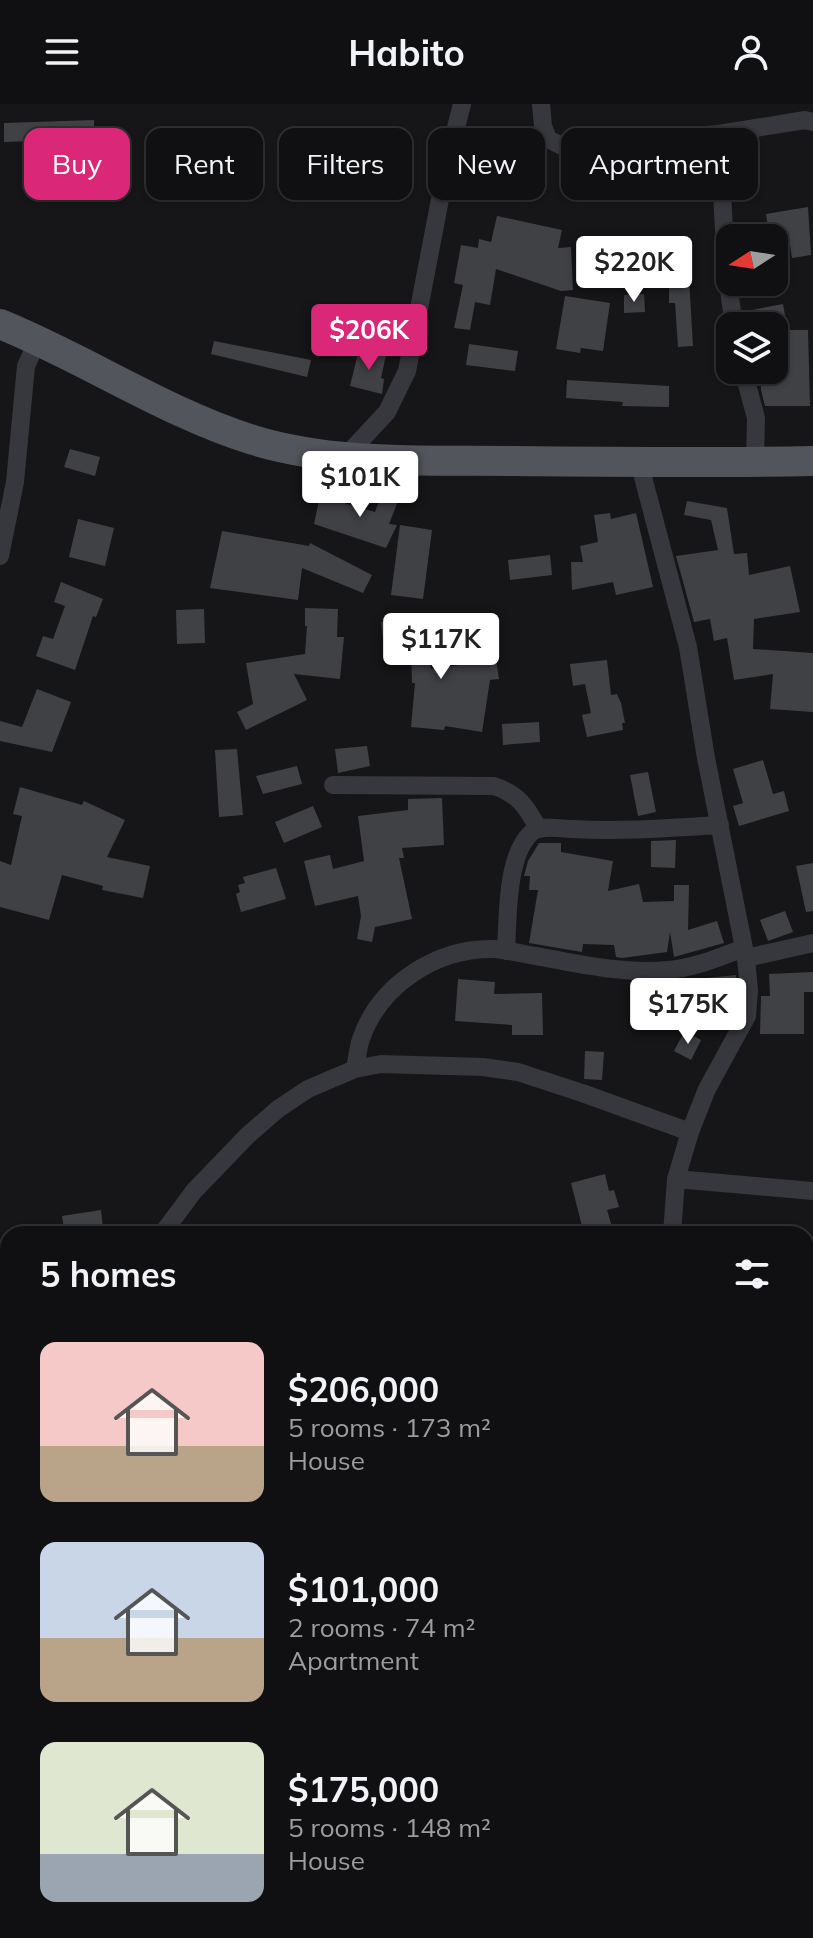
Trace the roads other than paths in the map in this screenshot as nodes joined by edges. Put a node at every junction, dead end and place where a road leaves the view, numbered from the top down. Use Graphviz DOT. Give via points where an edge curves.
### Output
graph roads {
  1 [pos="462,104"];
  2 [pos="541,104"];
  3 [pos="813,122"];
  4 [pos="756,128"];
  5 [pos="561,146"];
  6 [pos="722,200"];
  7 [pos="732,312"];
  8 [pos="0,324"];
  9 [pos="38,340"];
  10 [pos="747,384"];
  11 [pos="346,456"];
  12 [pos="813,461"];
  13 [pos="639,462"];
  14 [pos="755,462"];
  15 [pos="0,556"];
  16 [pos="333,785"];
  17 [pos="720,825"];
  18 [pos="538,828"];
  19 [pos="813,943"];
  20 [pos="506,951"];
  21 [pos="745,953"];
  22 [pos="355,1069"];
  23 [pos="690,1132"];
  24 [pos="676,1179"];
  25 [pos="813,1191"];
  26 [pos="168,1226"];
  27 [pos="673,1226"];
  1 -- 11 [label="street" via="407,371 387,412"];
  2 -- 5 [label="street" via="548,139"];
  3 -- 4 [label="street"];
  6 -- 7 [label="street"];
  8 -- 9 [label="main road"];
  9 -- 11 [label="main road" via="193,418 255,441"];
  9 -- 15 [label="street" via="26,366 15,482"];
  10 -- 14 [label="street" via="756,418"];
  11 -- 13 [label="main road"];
  12 -- 14 [label="main road"];
  13 -- 14 [label="main road"];
  13 -- 17 [label="street" via="688,647"];
  16 -- 18 [label="street" via="494,786 522,800"];
  17 -- 18 [label="street"];
  17 -- 21 [label="street"];
  18 -- 20 [label="street" via="520,848 514,869"];
  19 -- 21 [label="street"];
  20 -- 21 [label="street" via="659,971"];
  20 -- 22 [label="street" via="458,954 416,970 393,989 371,1019"];
  21 -- 23 [label="street" via="747,1016"];
  22 -- 23 [label="street" via="381,1064 518,1072"];
  22 -- 26 [label="street" via="308,1089 258,1126 194,1191"];
  23 -- 24 [label="street"];
  24 -- 25 [label="street"];
  24 -- 27 [label="street"];
}
